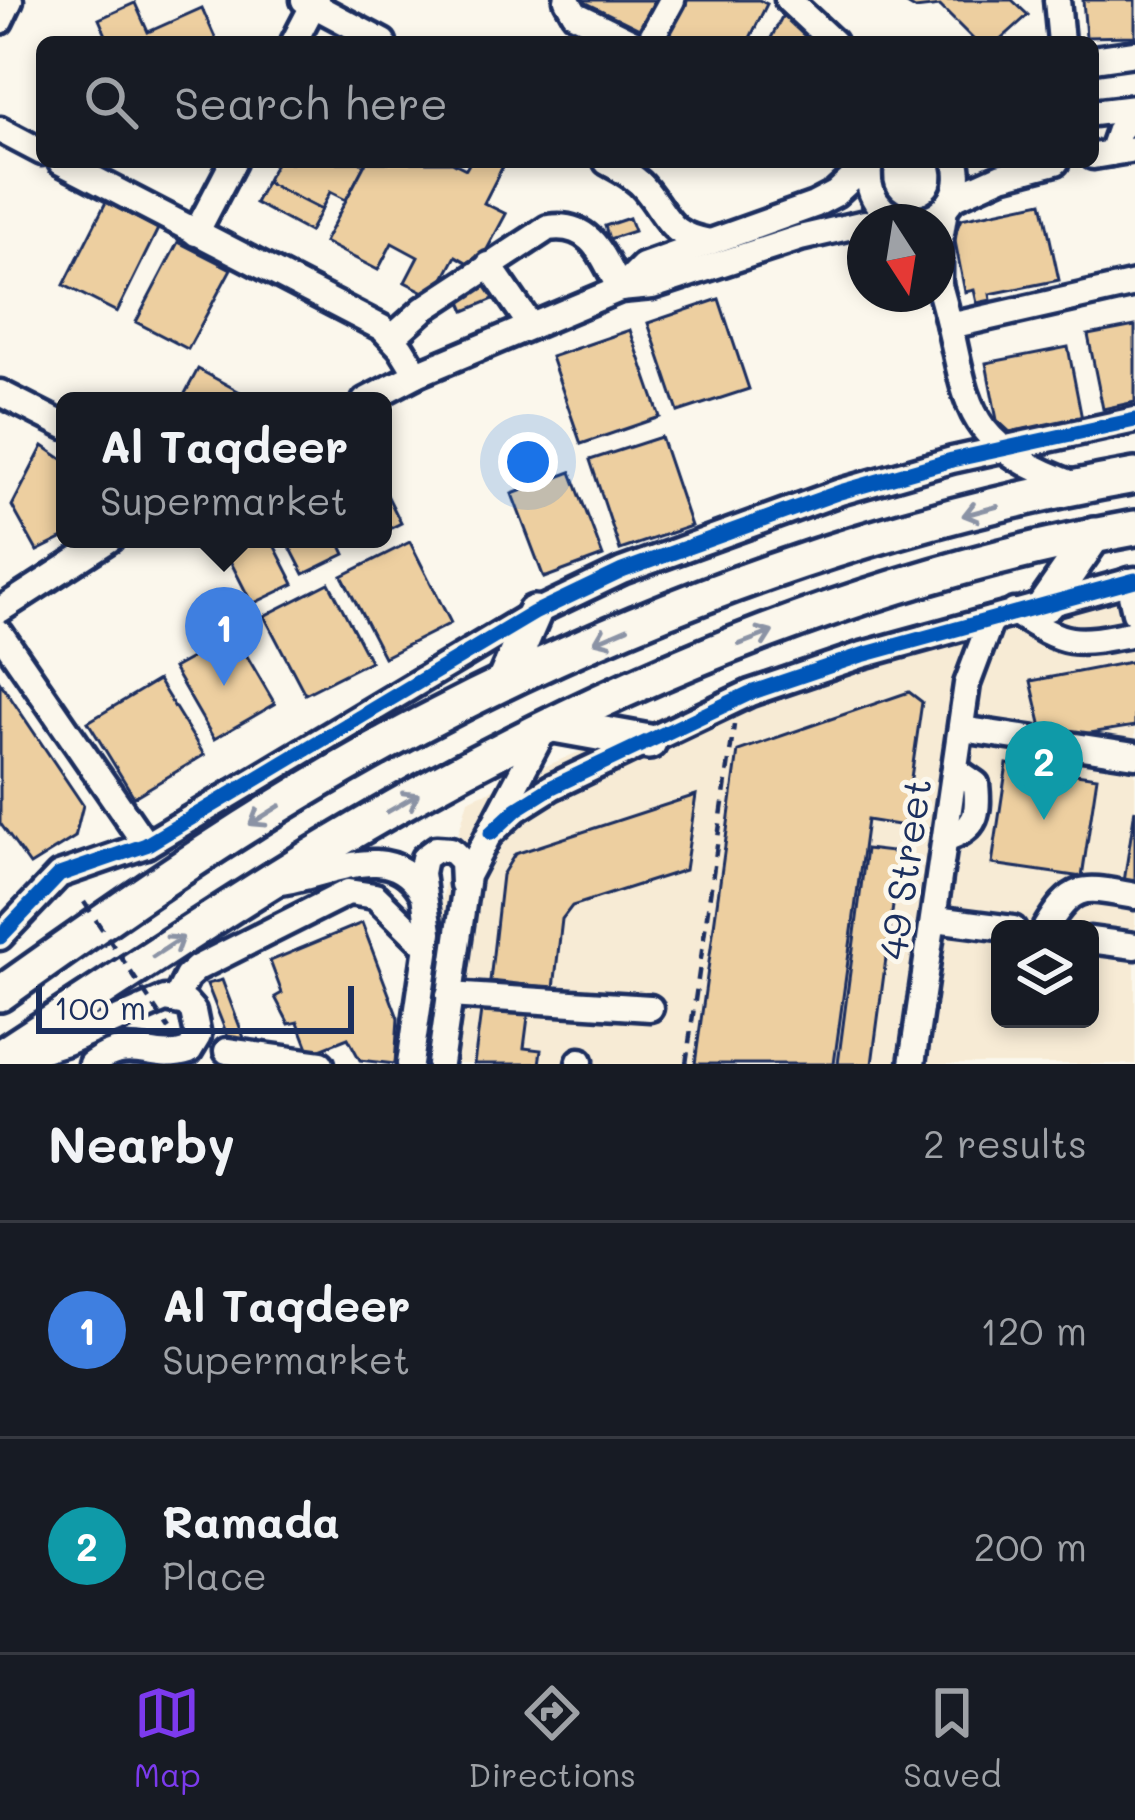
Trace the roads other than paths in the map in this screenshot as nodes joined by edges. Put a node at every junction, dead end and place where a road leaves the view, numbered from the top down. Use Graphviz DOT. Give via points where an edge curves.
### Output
graph roads {
  1 [pos="10,0"];
  2 [pos="567,0"];
  3 [pos="672,0"];
  4 [pos="1057,0"];
  5 [pos="790,1"];
  6 [pos="311,2"];
  7 [pos="0,21"];
  8 [pos="297,36"];
  9 [pos="372,36"];
  10 [pos="620,36"];
  11 [pos="652,36"];
  12 [pos="826,36"];
  13 [pos="1060,36"];
  14 [pos="1135,53"];
  15 [pos="1099,58"];
  16 [pos="1135,111"];
  17 [pos="1099,113"];
  18 [pos="0,130"];
  19 [pos="36,149"];
  20 [pos="1113,153"];
  21 [pos="72,168"];
  22 [pos="230,168"];
  23 [pos="617,168"];
  24 [pos="863,168"];
  25 [pos="870,168"];
  26 [pos="957,168"];
  27 [pos="1032,168"];
  28 [pos="950,203"];
  29 [pos="878,204"];
  30 [pos="659,212"];
  31 [pos="847,230"];
  32 [pos="196,233"];
  33 [pos="710,242"];
  34 [pos="653,262"];
  35 [pos="489,265"];
  36 [pos="1135,284"];
  37 [pos="620,289"];
  38 [pos="946,312"];
  39 [pos="532,326"];
  40 [pos="950,326"];
  41 [pos="393,337"];
  42 [pos="417,374"];
  43 [pos="382,392"];
  44 [pos="0,393"];
  45 [pos="972,418"];
  46 [pos="56,421"];
  47 [pos="1135,421"];
  48 [pos="1000,449"];
  49 [pos="952,460"];
  50 [pos="1135,476"];
  51 [pos="1078,486"];
  52 [pos="1135,528"];
  53 [pos="1094,535"];
  54 [pos="96,548"];
  55 [pos="1132,581"];
  56 [pos="0,610"];
  57 [pos="1017,612"];
  58 [pos="1135,612"];
  59 [pos="534,613"];
  60 [pos="1135,632"];
  61 [pos="0,633"];
  62 [pos="930,638"];
  63 [pos="504,682"];
  64 [pos="968,685"];
  65 [pos="549,728"];
  66 [pos="962,729"];
  67 [pos="649,742"];
  68 [pos="1135,755"];
  69 [pos="490,833"];
  70 [pos="146,845"];
  71 [pos="266,884"];
  72 [pos="463,892"];
  73 [pos="423,894"];
  74 [pos="1135,896"];
  75 [pos="935,919"];
  76 [pos="1051,920"];
  77 [pos="991,926"];
  78 [pos="0,937"];
  79 [pos="1099,941"];
  80 [pos="426,946"];
  81 [pos="1135,946"];
  82 [pos="0,994"];
  83 [pos="449,995"];
  84 [pos="176,999"];
  85 [pos="650,1008"];
  86 [pos="227,1051"];
  87 [pos="0,1060"];
  88 [pos="91,1064"];
  89 [pos="321,1064"];
  90 [pos="410,1064"];
  91 [pos="440,1064"];
  92 [pos="912,1064"];
  1 -- 7 [label="street"];
  2 -- 10 [label="street" via="575,14"];
  3 -- 11 [label="street"];
  4 -- 13 [label="street"];
  5 -- 12 [label="street"];
  6 -- 8 [label="street"];
  6 -- 9 [label="street"];
  14 -- 15 [label="street"];
  16 -- 17 [label="street"];
  16 -- 20 [label="street"];
  18 -- 19 [label="street"];
  21 -- 32 [label="street"];
  22 -- 32 [label="street"];
  23 -- 30 [label="street" via="636,179"];
  24 -- 33 [label="street" via="814,205"];
  25 -- 29 [label="street"];
  26 -- 28 [label="street"];
  27 -- 28 [label="street"];
  30 -- 33 [label="street" via="681,233"];
  30 -- 34 [label="street"];
  31 -- 37 [label="street"];
  32 -- 41 [label="street"];
  33 -- 34 [label="street"];
  34 -- 37 [label="street"];
  35 -- 37 [label="street" via="563,225 590,236"];
  35 -- 39 [label="street"];
  35 -- 41 [label="street"];
  36 -- 40 [label="street"];
  37 -- 39 [label="street"];
  38 -- 40 [label="street"];
  39 -- 42 [label="street"];
  40 -- 45 [label="street"];
  41 -- 42 [label="street"];
  42 -- 43 [label="street"];
  44 -- 46 [label="street"];
  45 -- 48 [label="street"];
  45 -- 49 [label="street"];
  47 -- 48 [label="street"];
  48 -- 49 [label="street"];
  48 -- 51 [label="street"];
  49 -- 59 [label="street" via="730,529"];
  50 -- 51 [label="main road"];
  51 -- 63 [label="main road, one-way" via="761,577"];
  52 -- 53 [label="main road"];
  53 -- 57 [label="main road"];
  65 -- 53 [label="main road, one-way" via="809,617"];
  54 -- 56 [label="street"];
  55 -- 57 [label="street"];
  55 -- 58 [label="street"];
  57 -- 60 [label="street" via="1066,641"];
  57 -- 62 [label="street"];
  57 -- 64 [label="street, 49 Street"];
  59 -- 63 [label="main road"];
  59 -- 70 [label="street"];
  61 -- 70 [label="street"];
  62 -- 64 [label="street" via="956,655"];
  62 -- 67 [label="street" via="738,699"];
  63 -- 82 [label="main road, one-way" via="291,799"];
  64 -- 66 [label="street, 49 Street"];
  65 -- 67 [label="main road"];
  65 -- 69 [label="street"];
  71 -- 65 [label="main road, one-way"];
  66 -- 68 [label="street"];
  66 -- 75 [label="street, 49 Street"];
  67 -- 69 [label="street" via="535,796"];
  69 -- 72 [label="street"];
  70 -- 78 [label="street" via="58,875"];
  71 -- 73 [label="street" via="377,861 401,868"];
  87 -- 71 [label="main road, one-way"];
  72 -- 73 [label="street" via="462,861 444,848 424,858"];
  72 -- 83 [label="street"];
  73 -- 80 [label="street"];
  74 -- 76 [label="street" via="1078,890"];
  75 -- 77 [label="street"];
  75 -- 92 [label="street, 49 Street"];
  79 -- 81 [label="street"];
  80 -- 84 [label="street" via="374,896 348,892 197,968"];
  80 -- 90 [label="street"];
  83 -- 85 [label="street"];
  83 -- 91 [label="street"];
  84 -- 87 [label="street"];
  84 -- 88 [label="street" via="197,1023 189,1051 168,1057 118,1050"];
  86 -- 89 [label="street"];
}
